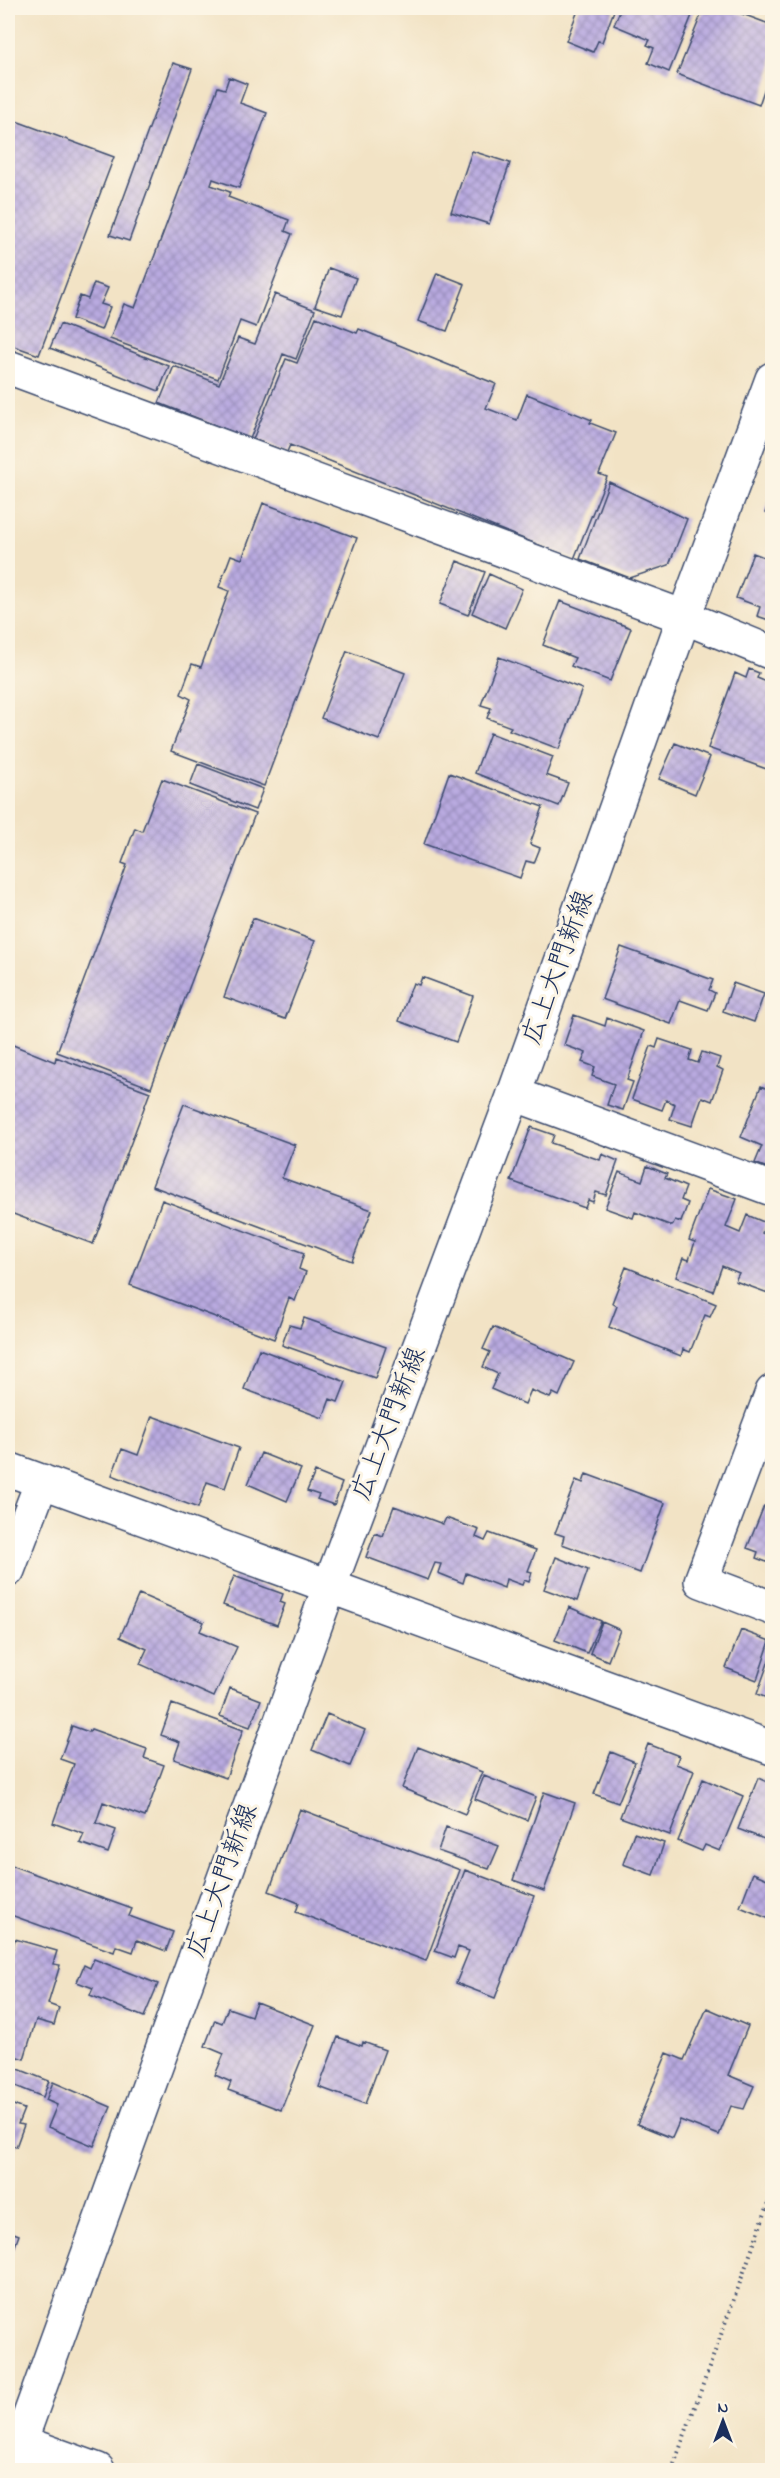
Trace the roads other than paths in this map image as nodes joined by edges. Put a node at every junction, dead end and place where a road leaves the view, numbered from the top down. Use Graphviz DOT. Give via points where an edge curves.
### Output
graph roads {
  1 [pos="8,367"];
  2 [pos="772,379"];
  3 [pos="684,617"];
  4 [pos="772,653"];
  5 [pos="514,1094"];
  6 [pos="772,1189"];
  7 [pos="772,1392"];
  8 [pos="8,1469"];
  9 [pos="42,1481"];
  10 [pos="8,1570"];
  11 [pos="330,1585"];
  12 [pos="772,1608"];
  13 [pos="772,1748"];
  14 [pos="14,2453"];
  15 [pos="98,2470"];
  1 -- 3 [label="street"];
  2 -- 3 [label="street, 広上大門新線"];
  3 -- 4 [label="street"];
  3 -- 5 [label="street, 広上大門新線"];
  5 -- 6 [label="street"];
  5 -- 11 [label="street, 広上大門新線"];
  7 -- 12 [label="street" via="701,1581"];
  8 -- 9 [label="street"];
  9 -- 10 [label="street"];
  9 -- 11 [label="street"];
  11 -- 13 [label="street"];
  11 -- 14 [label="street, 広上大門新線"];
  14 -- 15 [label="street"];
}
